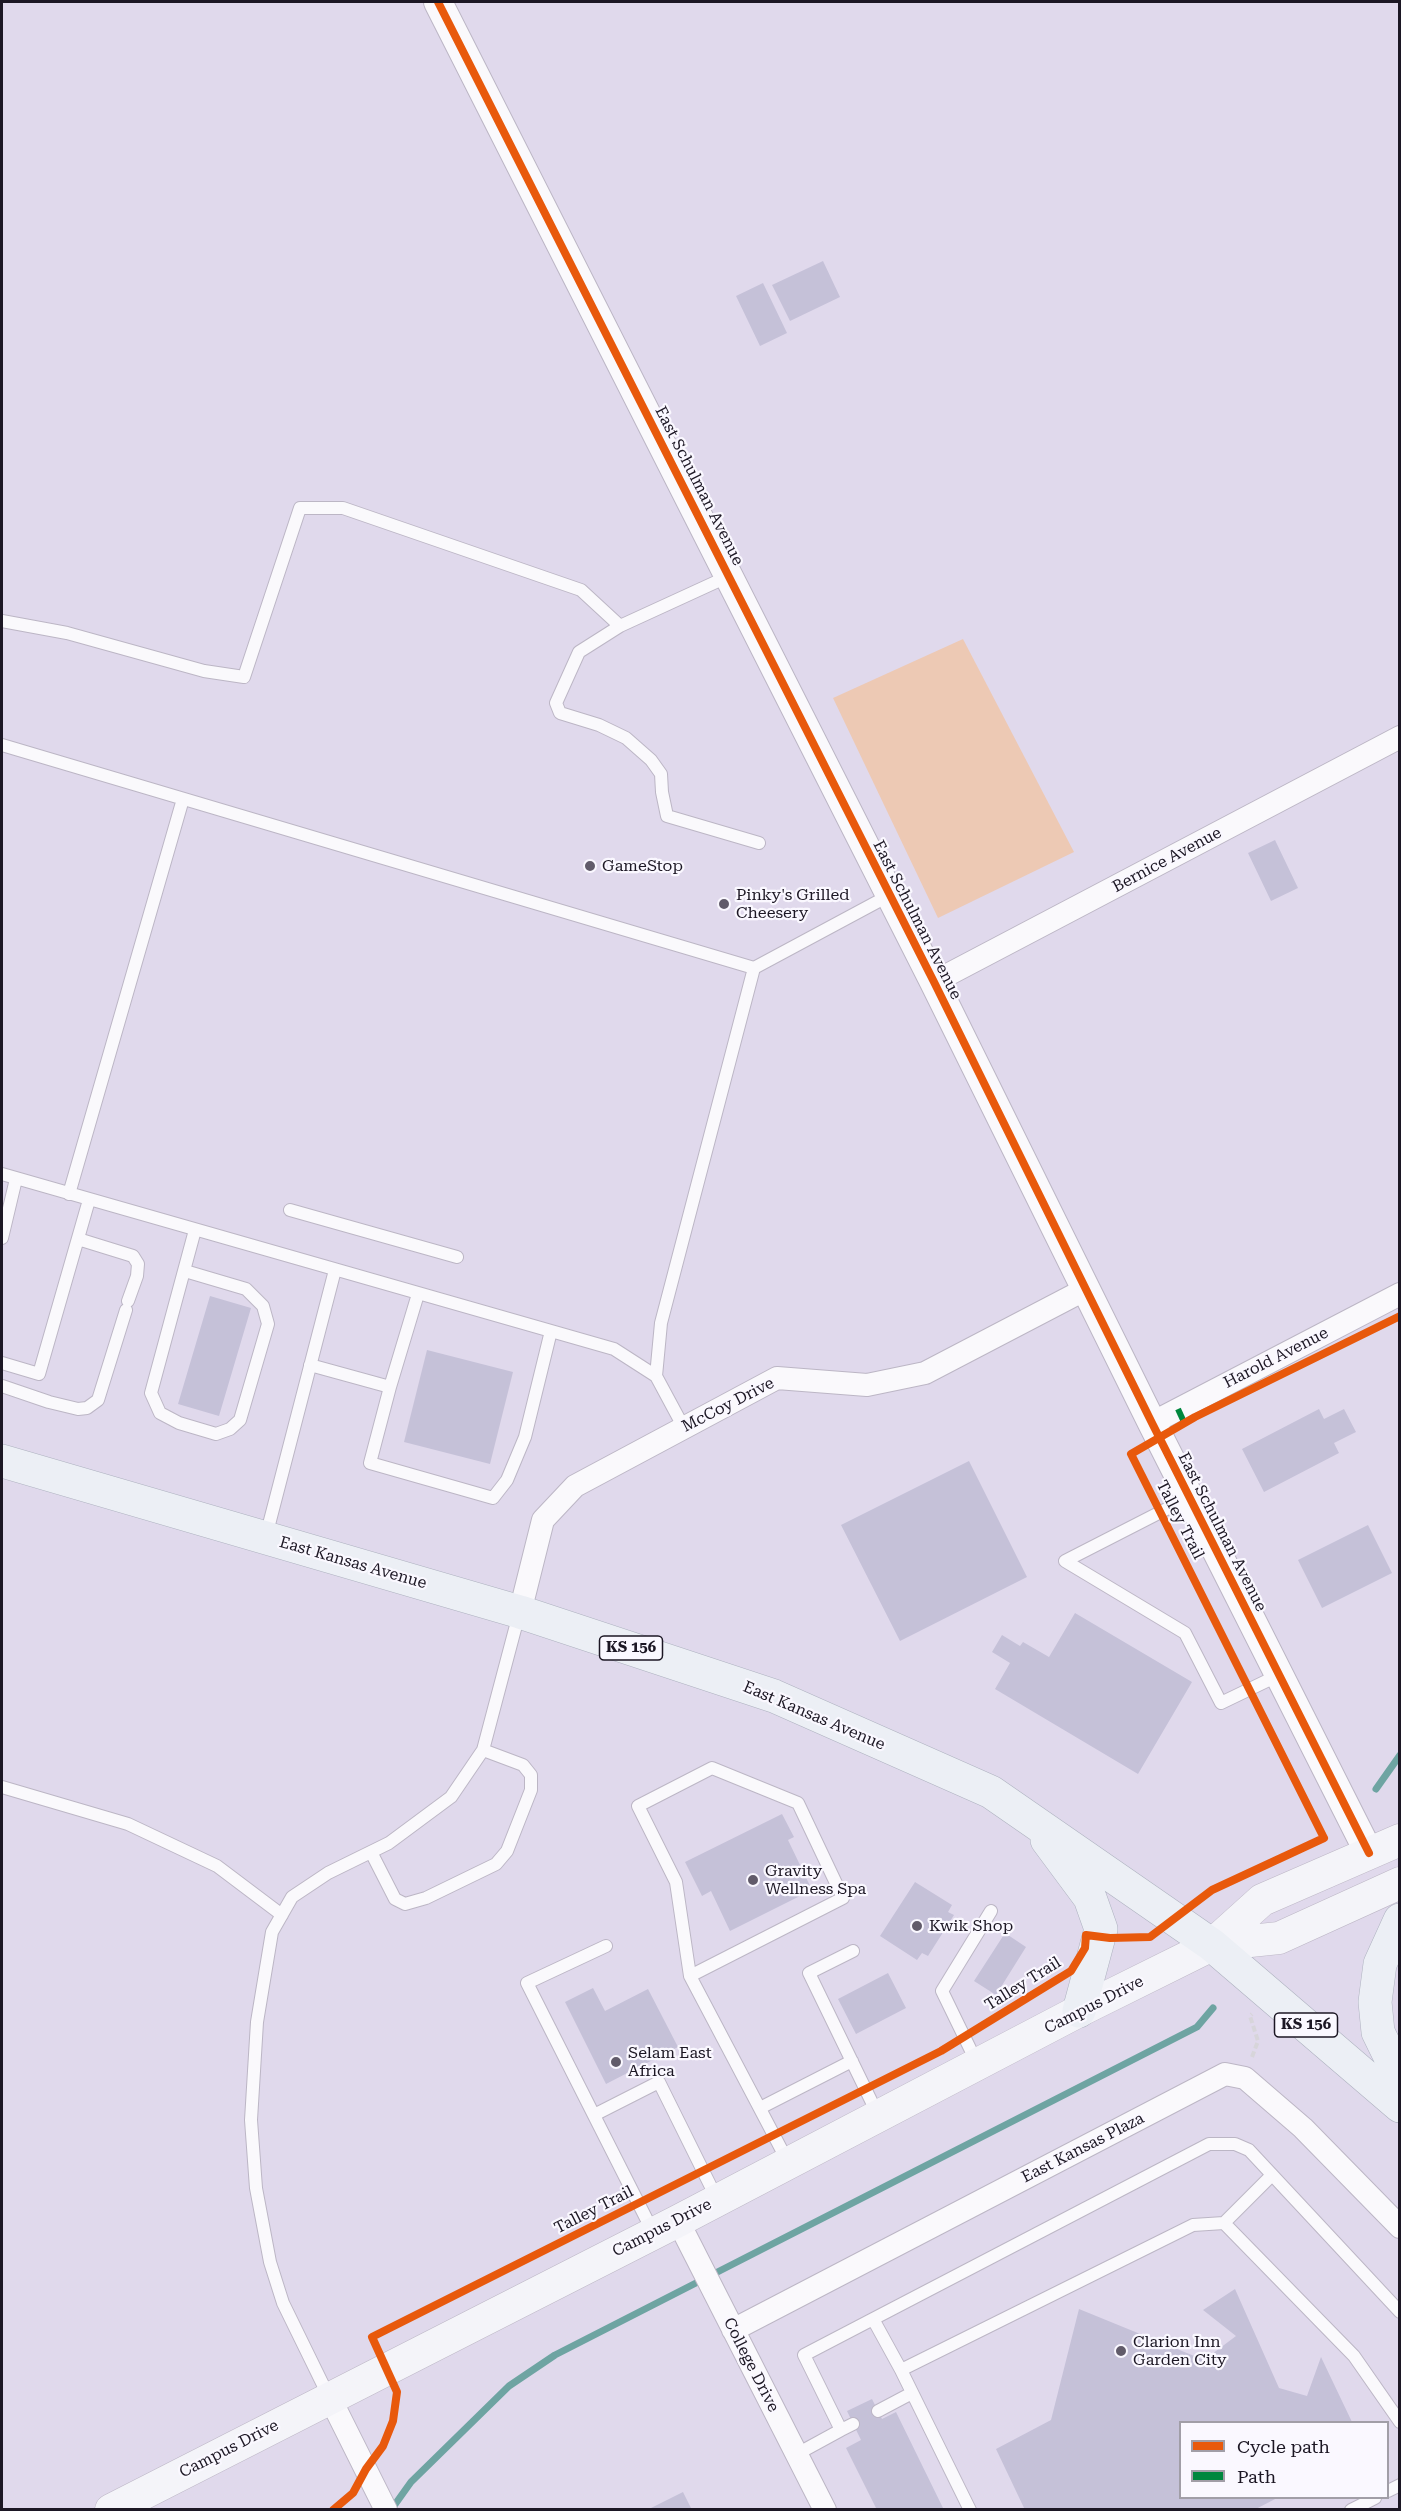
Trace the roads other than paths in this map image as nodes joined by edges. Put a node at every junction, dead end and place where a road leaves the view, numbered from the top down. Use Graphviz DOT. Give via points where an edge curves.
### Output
graph roads {
  1 [pos="438,2"];
  2 [pos="729,576"];
  3 [pos="2,621"];
  4 [pos="620,626"];
  5 [pos="1400,737"];
  6 [pos="2,745"];
  7 [pos="183,799"];
  8 [pos="759,843"];
  9 [pos="890,896"];
  10 [pos="754,968"];
  11 [pos="934,982"];
  12 [pos="2,1174"];
  13 [pos="16,1179"];
  14 [pos="69,1194"];
  15 [pos="89,1200"];
  16 [pos="290,1210"];
  17 [pos="195,1230"];
  18 [pos="2,1238"];
  19 [pos="78,1239"];
  20 [pos="457,1257"];
  21 [pos="335,1270"];
  22 [pos="184,1271"];
  23 [pos="1086,1289"];
  24 [pos="418,1294"];
  25 [pos="1400,1294"];
  26 [pos="551,1331"];
  27 [pos="2,1363"];
  28 [pos="310,1365"];
  29 [pos="656,1376"];
  30 [pos="2,1386"];
  31 [pos="390,1387"];
  32 [pos="1152,1423"];
  33 [pos="684,1428"];
  34 [pos="2,1461"];
  35 [pos="1190,1497"];
  36 [pos="265,1538"];
  37 [pos="520,1612"];
  38 [pos="1280,1676"];
  39 [pos="483,1750"];
  40 [pos="2,1787"];
  41 [pos="1035,1822"];
  42 [pos="1400,1840"];
  43 [pos="371,1852"];
  44 [pos="1369,1853"];
  45 [pos="1400,1883"];
  46 [pos="991,1911"];
  47 [pos="282,1915"];
  48 [pos="1400,1920"];
  49 [pos="1212,1945"];
  50 [pos="606,1946"];
  51 [pos="853,1951"];
  52 [pos="690,1976"];
  53 [pos="1079,2012"];
  54 [pos="852,2061"];
  55 [pos="978,2064"];
  56 [pos="1400,2077"];
  57 [pos="1400,2106"];
  58 [pos="760,2108"];
  59 [pos="594,2115"];
  60 [pos="879,2116"];
  61 [pos="789,2163"];
  62 [pos="1272,2175"];
  63 [pos="718,2200"];
  64 [pos="1224,2223"];
  65 [pos="665,2227"];
  66 [pos="1400,2227"];
  67 [pos="1400,2312"];
  68 [pos="873,2319"];
  69 [pos="733,2330"];
  70 [pos="901,2370"];
  71 [pos="912,2393"];
  72 [pos="330,2398"];
  73 [pos="878,2411"];
  74 [pos="1400,2421"];
  75 [pos="853,2424"];
  76 [pos="841,2430"];
  77 [pos="797,2454"];
  78 [pos="1373,2499"];
  79 [pos="381,2500"];
  80 [pos="111,2510"];
  81 [pos="825,2510"];
  82 [pos="970,2510"];
  83 [pos="1351,2510"];
  1 -- 2 [label="street, East Schulman Avenue"];
  2 -- 4 [label="lane"];
  2 -- 9 [label="street, East Schulman Avenue"];
  3 -- 4 [label="lane" via="68,633 204,671 244,677 300,508 343,508 581,590"];
  4 -- 8 [label="lane" via="579,651 556,703 560,713 626,738 651,760 661,774 667,816"];
  5 -- 11 [label="street, Bernice Avenue"];
  6 -- 7 [label="lane"];
  7 -- 10 [label="lane"];
  7 -- 14 [label="lane"];
  9 -- 10 [label="lane"];
  9 -- 11 [label="street, East Schulman Avenue"];
  10 -- 29 [label="lane" via="661,1323"];
  11 -- 23 [label="street, East Schulman Avenue"];
  12 -- 13 [label="lane"];
  13 -- 14 [label="lane"];
  13 -- 18 [label="lane"];
  14 -- 15 [label="lane"];
  15 -- 17 [label="lane"];
  15 -- 19 [label="lane"];
  16 -- 20 [label="lane"];
  17 -- 21 [label="lane"];
  17 -- 22 [label="lane"];
  19 -- 27 [label="lane" via="39,1374"];
  19 -- 30 [label="lane" via="133,1256 138,1264 98,1400 78,1409"];
  21 -- 24 [label="lane"];
  21 -- 28 [label="lane"];
  22 -- 22 [label="lane" via="151,1393 160,1413 216,1434 230,1429 240,1419 268,1324 263,1306 246,1289"];
  23 -- 32 [label="street, East Schulman Avenue"];
  23 -- 33 [label="street, McCoy Drive" via="925,1373 867,1385 777,1378"];
  24 -- 26 [label="lane"];
  24 -- 31 [label="lane"];
  25 -- 32 [label="street, Harold Avenue"];
  26 -- 29 [label="lane" via="614,1350"];
  26 -- 31 [label="lane" via="525,1437 507,1480 493,1498 370,1462"];
  28 -- 31 [label="lane"];
  28 -- 36 [label="lane"];
  29 -- 33 [label="lane"];
  32 -- 35 [label="street, East Schulman Avenue"];
  33 -- 37 [label="street, McCoy Drive" via="575,1486 543,1520"];
  34 -- 36 [label="main road, East Kansas Avenue / KS 156"];
  35 -- 38 [label="street, East Schulman Avenue"];
  35 -- 38 [label="lane" via="1065,1561 1185,1633 1221,1703"];
  36 -- 37 [label="main road, East Kansas Avenue / KS 156"];
  37 -- 39 [label="lane"];
  37 -- 41 [label="main road, East Kansas Avenue / KS 156" via="774,1695 991,1792"];
  38 -- 44 [label="street, East Schulman Avenue"];
  39 -- 43 [label="lane" via="451,1797"];
  39 -- 43 [label="lane" via="523,1765 531,1775 531,1790 507,1851 496,1864 405,1904 395,1899"];
  40 -- 47 [label="lane" via="128,1824 217,1866"];
  41 -- 49 [label="main road, East Kansas Avenue / KS 156"];
  41 -- 53 [label="main road" via="1090,1898 1101,1929"];
  42 -- 44 [label="main road, Campus Drive"];
  43 -- 47 [label="lane" via="327,1873 292,1897"];
  44 -- 49 [label="main road, Campus Drive" via="1262,1900"];
  45 -- 49 [label="main road, Campus Drive" via="1279,1938"];
  46 -- 55 [label="lane" via="942,1992"];
  47 -- 72 [label="lane" via="272,1932 257,2022 251,2120 256,2188 270,2262 283,2303"];
  48 -- 56 [label="main road" via="1380,1964 1376,2002 1378,2032"];
  49 -- 53 [label="main road, Campus Drive"];
  49 -- 57 [label="main road, East Kansas Avenue / KS 156"];
  50 -- 59 [label="lane" via="527,1983"];
  51 -- 54 [label="lane" via="809,1973"];
  52 -- 52 [label="lane" via="676,1882 638,1806 712,1768 798,1803 843,1898"];
  52 -- 58 [label="lane"];
  53 -- 55 [label="main road, Campus Drive"];
  54 -- 58 [label="lane"];
  54 -- 60 [label="lane"];
  55 -- 60 [label="main road, Campus Drive"];
  58 -- 61 [label="lane"];
  59 -- 63 [label="lane" via="659,2082"];
  59 -- 65 [label="lane"];
  60 -- 61 [label="main road, Campus Drive"];
  61 -- 63 [label="main road, Campus Drive"];
  62 -- 64 [label="lane"];
  62 -- 67 [label="lane"];
  62 -- 68 [label="lane" via="1249,2150 1235,2144 1209,2144"];
  63 -- 65 [label="main road, Campus Drive"];
  64 -- 70 [label="lane" via="1193,2225"];
  64 -- 74 [label="lane" via="1354,2356"];
  65 -- 69 [label="street, College Drive" via="691,2249"];
  65 -- 72 [label="main road, Campus Drive"];
  66 -- 69 [label="street, East Kansas Plaza" via="1303,2128 1245,2078 1225,2074"];
  68 -- 70 [label="lane"];
  68 -- 76 [label="lane" via="804,2355"];
  69 -- 77 [label="street, College Drive"];
  70 -- 71 [label="lane"];
  71 -- 73 [label="lane"];
  71 -- 82 [label="lane"];
  72 -- 79 [label="street"];
  72 -- 80 [label="main road, Campus Drive"];
  75 -- 76 [label="lane"];
  76 -- 77 [label="lane"];
  77 -- 81 [label="street, College Drive"];
  78 -- 83 [label="lane"];
}
